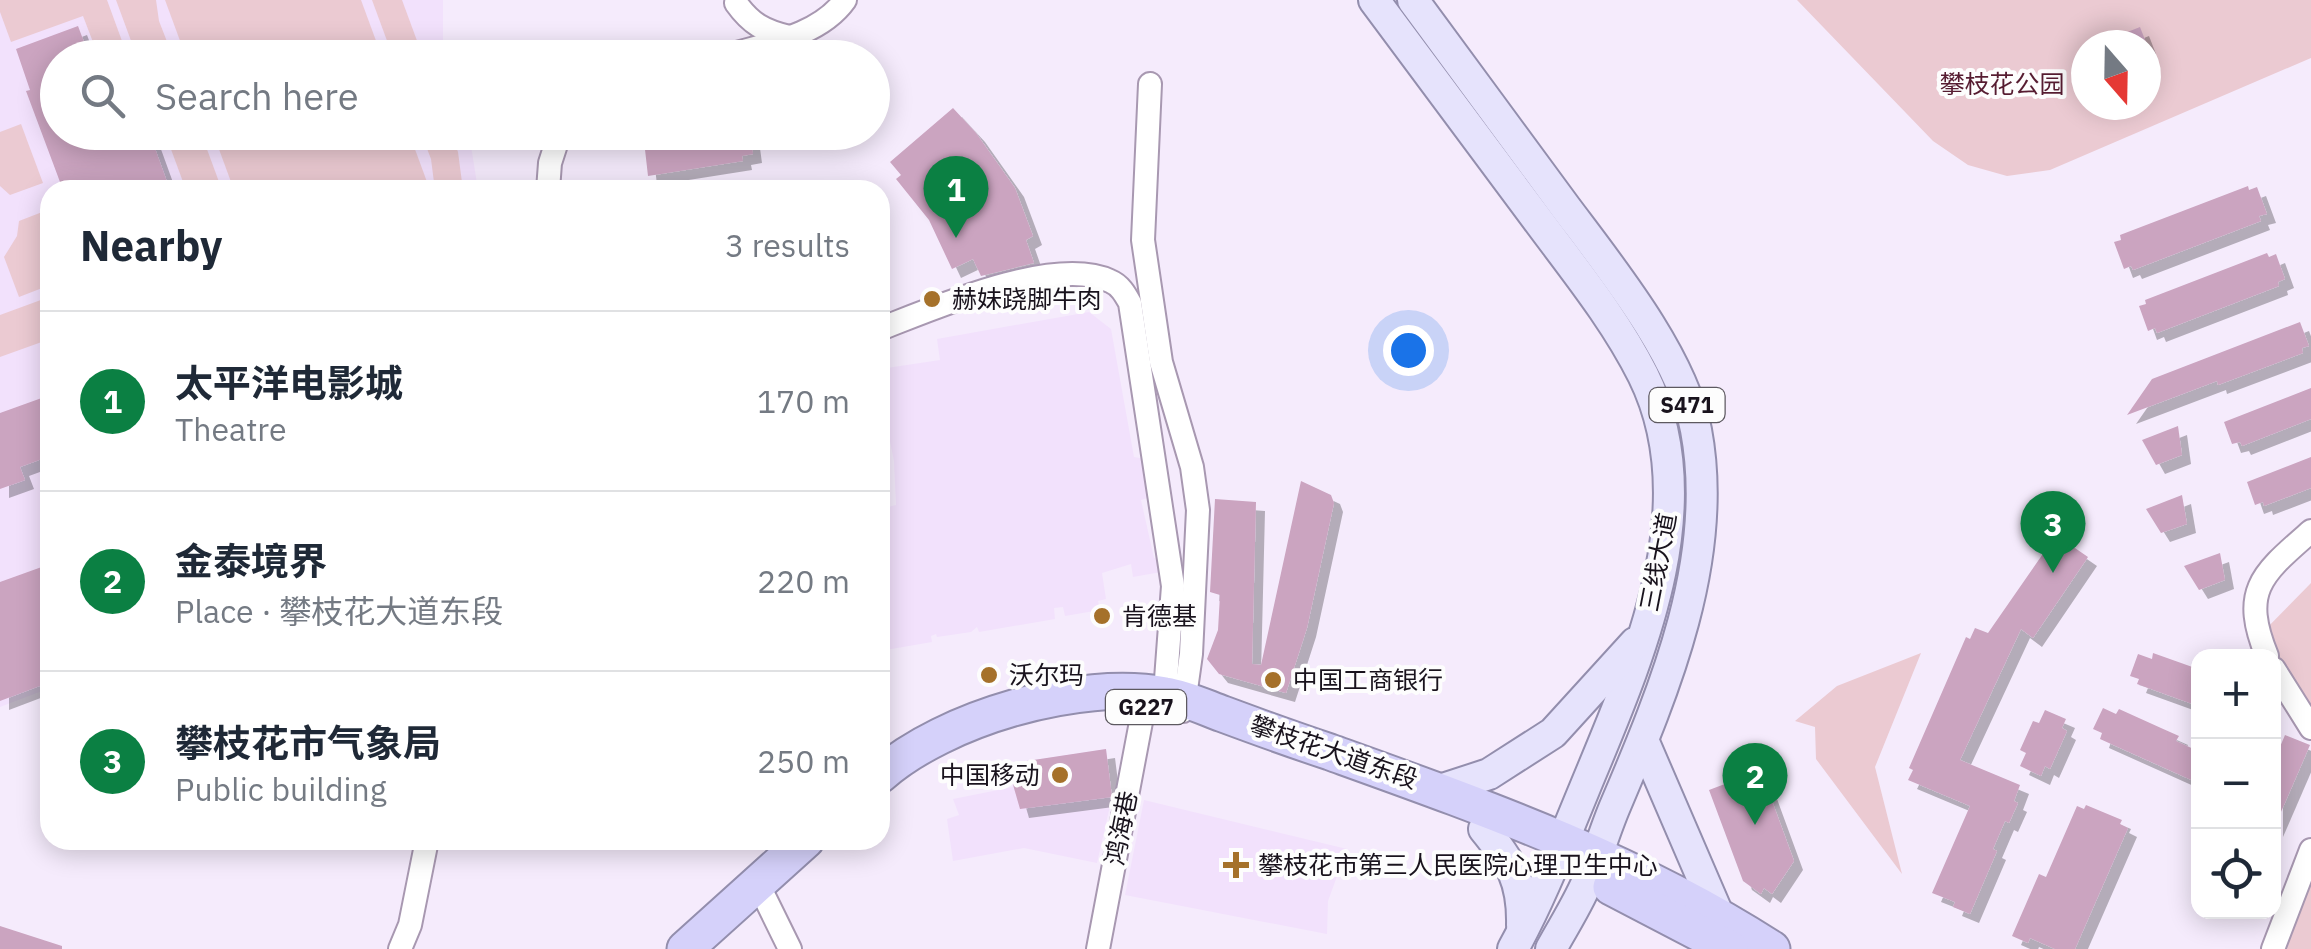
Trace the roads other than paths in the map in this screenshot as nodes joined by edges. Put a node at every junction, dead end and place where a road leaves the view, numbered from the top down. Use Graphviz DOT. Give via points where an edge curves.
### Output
graph roads {
  1 [pos="845,0"];
  2 [pos="1374,0"];
  3 [pos="1413,0"];
  4 [pos="736,1"];
  5 [pos="788,37"];
  6 [pos="728,40"];
  7 [pos="778,40"];
  8 [pos="1150,84"];
  9 [pos="554,150"];
  10 [pos="549,180"];
  11 [pos="890,325"];
  12 [pos="2311,531"];
  13 [pos="1644,633"];
  14 [pos="2265,649"];
  15 [pos="2281,680"];
  16 [pos="1168,705"];
  17 [pos="2311,728"];
  18 [pos="1643,740"];
  19 [pos="890,767"];
  20 [pos="890,783"];
  21 [pos="1440,790"];
  22 [pos="1484,829"];
  23 [pos="1559,849"];
  24 [pos="425,850"];
  25 [pos="795,850"];
  26 [pos="813,850"];
  27 [pos="2311,850"];
  28 [pos="1593,864"];
  29 [pos="763,894"];
  30 [pos="1638,900"];
  31 [pos="1718,914"];
  32 [pos="1566,920"];
  33 [pos="1517,940"];
  34 [pos="400,949"];
  35 [pos="685,949"];
  36 [pos="704,949"];
  37 [pos="790,949"];
  38 [pos="1098,949"];
  39 [pos="1551,949"];
  40 [pos="1730,949"];
  41 [pos="1772,949"];
  42 [pos="2273,949"];
  1 -- 5 [label="street" via="818,24"];
  2 -- 13 [label="main road, 三线大道 / S471" via="1601,305 1644,377 1664,437 1670,497"];
  3 -- 18 [label="main road, 三线大道 / S471" via="1630,296 1672,365 1696,428 1698,560"];
  4 -- 5 [label="street" via="749,20"];
  4 -- 6 [label="street"];
  5 -- 7 [label="street"];
  8 -- 16 [label="street" via="1143,240 1161,362 1198,510 1191,654"];
  9 -- 10 [label="street"];
  11 -- 16 [label="street" via="1008,283 1054,275 1092,276 1122,290 1130,303 1174,586"];
  12 -- 14 [label="street" via="2260,584 2253,609"];
  13 -- 21 [label="main road" via="1552,733 1489,774"];
  13 -- 23 [label="main road, 三线大道 / S471"];
  15 -- 17 [label="street"];
  16 -- 19 [label="highway, 攀枝花大道东段 / G227" via="1085,694 1024,706 965,726"];
  16 -- 20 [label="highway, 攀枝花大道东段 / G227" via="1084,708 1022,720 964,739"];
  16 -- 21 [label="highway, 攀枝花大道东段 / G227"];
  16 -- 22 [label="highway, 攀枝花大道东段 / G227"];
  16 -- 38 [label="street, 鸿海巷"];
  18 -- 28 [label="main road, 三线大道 / S471"];
  18 -- 31 [label="main road"];
  21 -- 23 [label="highway, 攀枝花大道东段 / G227"];
  22 -- 23 [label="highway, 攀枝花大道东段 / G227"];
  22 -- 33 [label="main road" via="1519,880"];
  23 -- 28 [label="highway, 攀枝花大道东段 / G227"];
  23 -- 33 [label="main road, 三线大道"];
  24 -- 34 [label="street"];
  25 -- 35 [label="highway"];
  26 -- 29 [label="highway"];
  27 -- 42 [label="street"];
  28 -- 30 [label="highway, 攀枝花大道东段 / G227"];
  28 -- 31 [label="highway, 攀枝花大道东段 / G227"];
  28 -- 32 [label="main road, 三线大道"];
  29 -- 36 [label="highway"];
  29 -- 37 [label="street"];
  30 -- 32 [label="main road" via="1587,908"];
  30 -- 40 [label="highway, 攀枝花大道东段 / G227"];
  31 -- 41 [label="highway, 攀枝花大道东段 / G227"];
  32 -- 39 [label="main road, 三线大道"];
}
